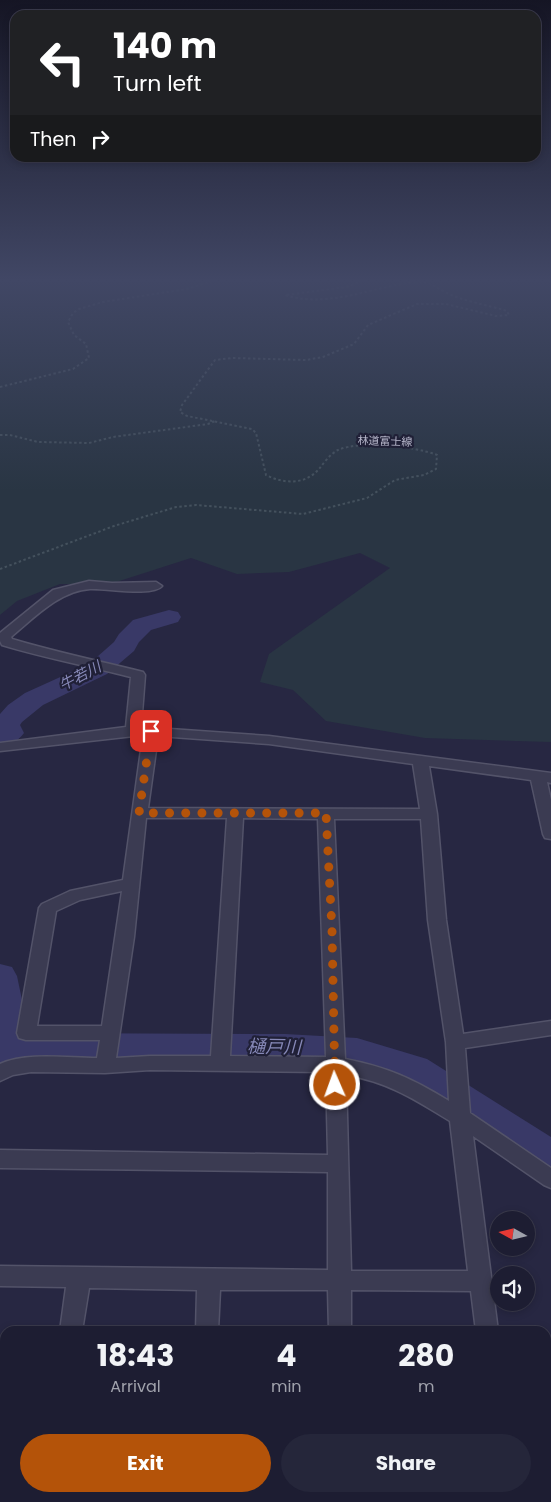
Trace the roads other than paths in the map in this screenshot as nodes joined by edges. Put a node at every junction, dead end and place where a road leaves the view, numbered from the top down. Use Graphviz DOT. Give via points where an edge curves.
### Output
graph roads {
  1 [pos="156,586"];
  2 [pos="133,730"];
  3 [pos="151,731"];
  4 [pos="0,746"];
  5 [pos="420,760"];
  6 [pos="544,777"];
  7 [pos="235,812"];
  8 [pos="139,813"];
  9 [pos="326,813"];
  10 [pos="429,814"];
  11 [pos="551,834"];
  12 [pos="130,884"];
  13 [pos="551,1028"];
  14 [pos="110,1035"];
  15 [pos="455,1042"];
  16 [pos="220,1064"];
  17 [pos="334,1065"];
  18 [pos="105,1066"];
  19 [pos="0,1073"];
  20 [pos="460,1118"];
  21 [pos="0,1159"];
  22 [pos="338,1164"];
  23 [pos="551,1179"];
  24 [pos="0,1276"];
  25 [pos="79,1278"];
  26 [pos="209,1280"];
  27 [pos="340,1281"];
  28 [pos="481,1281"];
  29 [pos="72,1326"];
  30 [pos="207,1326"];
  31 [pos="340,1326"];
  32 [pos="486,1326"];
  1 -- 2 [label="street" via="89,586 58,593 4,636 7,642 54,656 69,656 138,675"];
  2 -- 3 [label="street"];
  2 -- 4 [label="street"];
  3 -- 5 [label="street" via="269,740"];
  3 -- 8 [label="street"];
  5 -- 6 [label="street"];
  5 -- 10 [label="street"];
  6 -- 11 [label="street"];
  7 -- 8 [label="street"];
  7 -- 9 [label="street"];
  7 -- 16 [label="street"];
  8 -- 12 [label="street"];
  9 -- 10 [label="street"];
  9 -- 17 [label="street"];
  10 -- 15 [label="street" via="436,920"];
  12 -- 14 [label="street"];
  12 -- 14 [label="street" via="76,895 48,908 26,1033"];
  13 -- 15 [label="street"];
  14 -- 18 [label="street"];
  15 -- 20 [label="street"];
  16 -- 17 [label="street"];
  16 -- 18 [label="street"];
  17 -- 20 [label="street" via="374,1072 410,1087"];
  17 -- 22 [label="street"];
  18 -- 19 [label="street" via="31,1065"];
  20 -- 23 [label="street"];
  20 -- 28 [label="street"];
  21 -- 22 [label="street"];
  22 -- 27 [label="street"];
  24 -- 25 [label="street"];
  25 -- 26 [label="street"];
  25 -- 29 [label="street"];
  26 -- 27 [label="street"];
  26 -- 30 [label="street"];
  27 -- 28 [label="street"];
  27 -- 31 [label="street"];
  28 -- 32 [label="street"];
}
